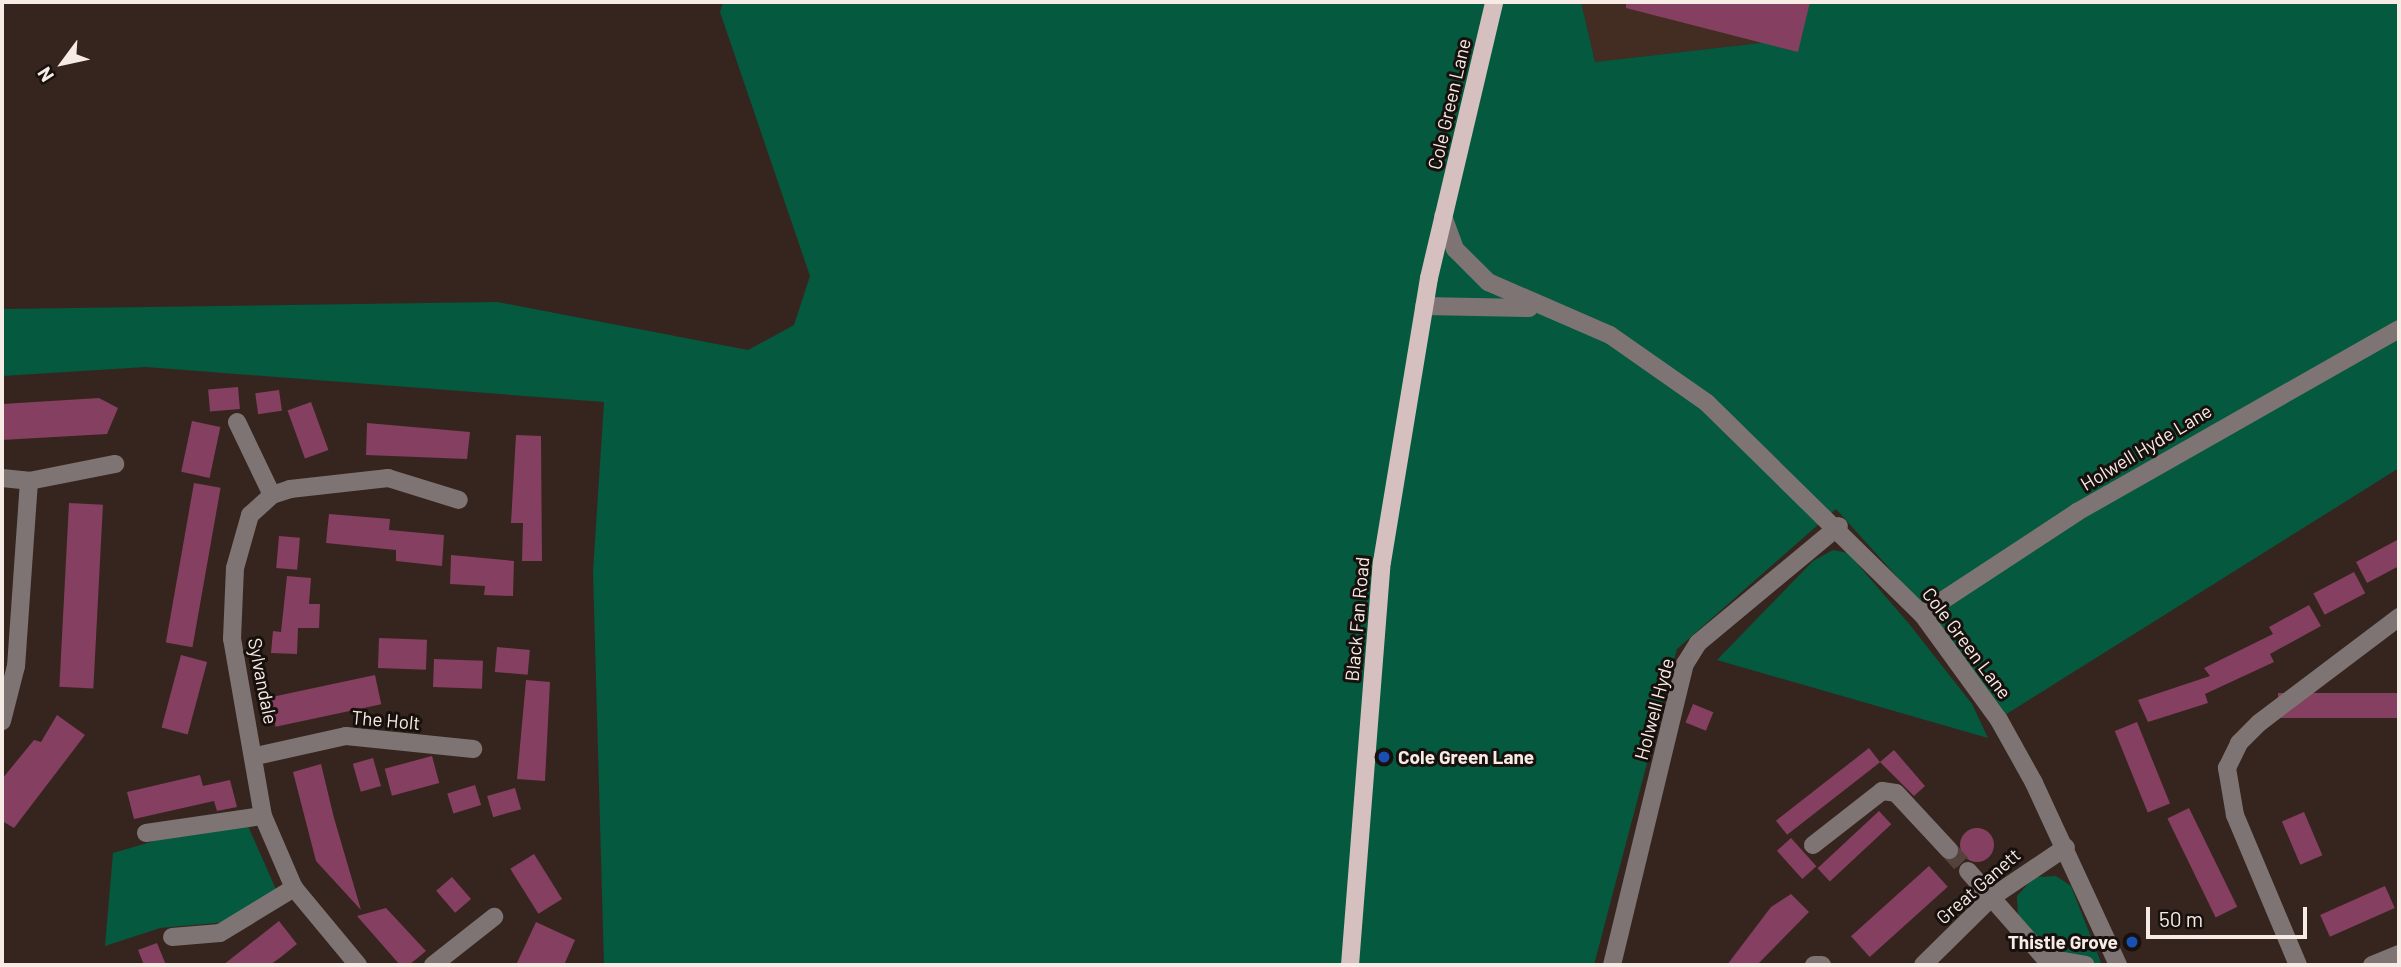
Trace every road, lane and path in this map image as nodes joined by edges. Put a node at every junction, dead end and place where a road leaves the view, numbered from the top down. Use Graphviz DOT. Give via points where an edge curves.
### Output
graph roads {
  1 [pos="1494,2"];
  2 [pos="1443,216"];
  3 [pos="1429,278"];
  4 [pos="1424,306"];
  5 [pos="1563,314"];
  6 [pos="2399,329"];
  7 [pos="237,422"];
  8 [pos="115,464"];
  9 [pos="2,478"];
  10 [pos="29,481"];
  11 [pos="272,495"];
  12 [pos="459,500"];
  13 [pos="1839,526"];
  14 [pos="1922,614"];
  15 [pos="2399,617"];
  16 [pos="2,721"];
  17 [pos="473,749"];
  18 [pos="256,756"];
  19 [pos="263,816"];
  20 [pos="146,833"];
  21 [pos="1813,845"];
  22 [pos="2066,847"];
  23 [pos="1949,850"];
  24 [pos="1968,871"];
  25 [pos="294,888"];
  26 [pos="1992,897"];
  27 [pos="494,917"];
  28 [pos="172,937"];
  29 [pos="2399,954"];
  30 [pos="2049,962"];
  31 [pos="358,965"];
  32 [pos="433,965"];
  33 [pos="1350,965"];
  34 [pos="1612,965"];
  35 [pos="1814,965"];
  36 [pos="1822,965"];
  37 [pos="1923,965"];
  38 [pos="2085,965"];
  39 [pos="2118,965"];
  40 [pos="2298,965"];
  41 [pos="2372,965"];
  1 -- 2 [label="main road, Cole Green Lane"];
  2 -- 3 [label="main road, Cole Green Lane"];
  2 -- 5 [label="street, Cole Green Lane" via="1468,266 1488,282"];
  3 -- 4 [label="main road, Black Fan Road"];
  4 -- 5 [label="street, Cole Green Lane" via="1513,304"];
  4 -- 33 [label="main road, Black Fan Road" via="1382,562"];
  5 -- 13 [label="street, Cole Green Lane" via="1662,368"];
  6 -- 14 [label="street, Holwell Hyde Lane" via="2077,512"];
  7 -- 11 [label="street"];
  8 -- 10 [label="street"];
  9 -- 10 [label="street"];
  10 -- 16 [label="street" via="16,666"];
  11 -- 12 [label="street" via="388,478"];
  11 -- 18 [label="street, Sylvandale" via="250,515 235,568 232,639"];
  13 -- 14 [label="street, Cole Green Lane"];
  13 -- 34 [label="street, Holwell Hyde" via="1698,643 1685,664"];
  14 -- 22 [label="street, Cole Green Lane" via="1998,720"];
  15 -- 40 [label="street" via="2259,723 2239,743 2227,768 2235,815"];
  17 -- 18 [label="street, The Holt" via="346,736"];
  18 -- 19 [label="street, Sylvandale"];
  19 -- 20 [label="street"];
  19 -- 25 [label="street, Sylvandale"];
  21 -- 23 [label="street" via="1882,790 1896,793"];
  22 -- 26 [label="street, Great Ganett"];
  22 -- 39 [label="street, Cole Green Lane"];
  24 -- 26 [label="street"];
  25 -- 28 [label="street" via="220,933"];
  25 -- 31 [label="street, Sylvandale"];
  26 -- 30 [label="street"];
  26 -- 37 [label="street, Great Ganett"];
  27 -- 32 [label="street"];
  29 -- 41 [label="street"];
  30 -- 38 [label="street"];
  35 -- 36 [label="street"];
}
